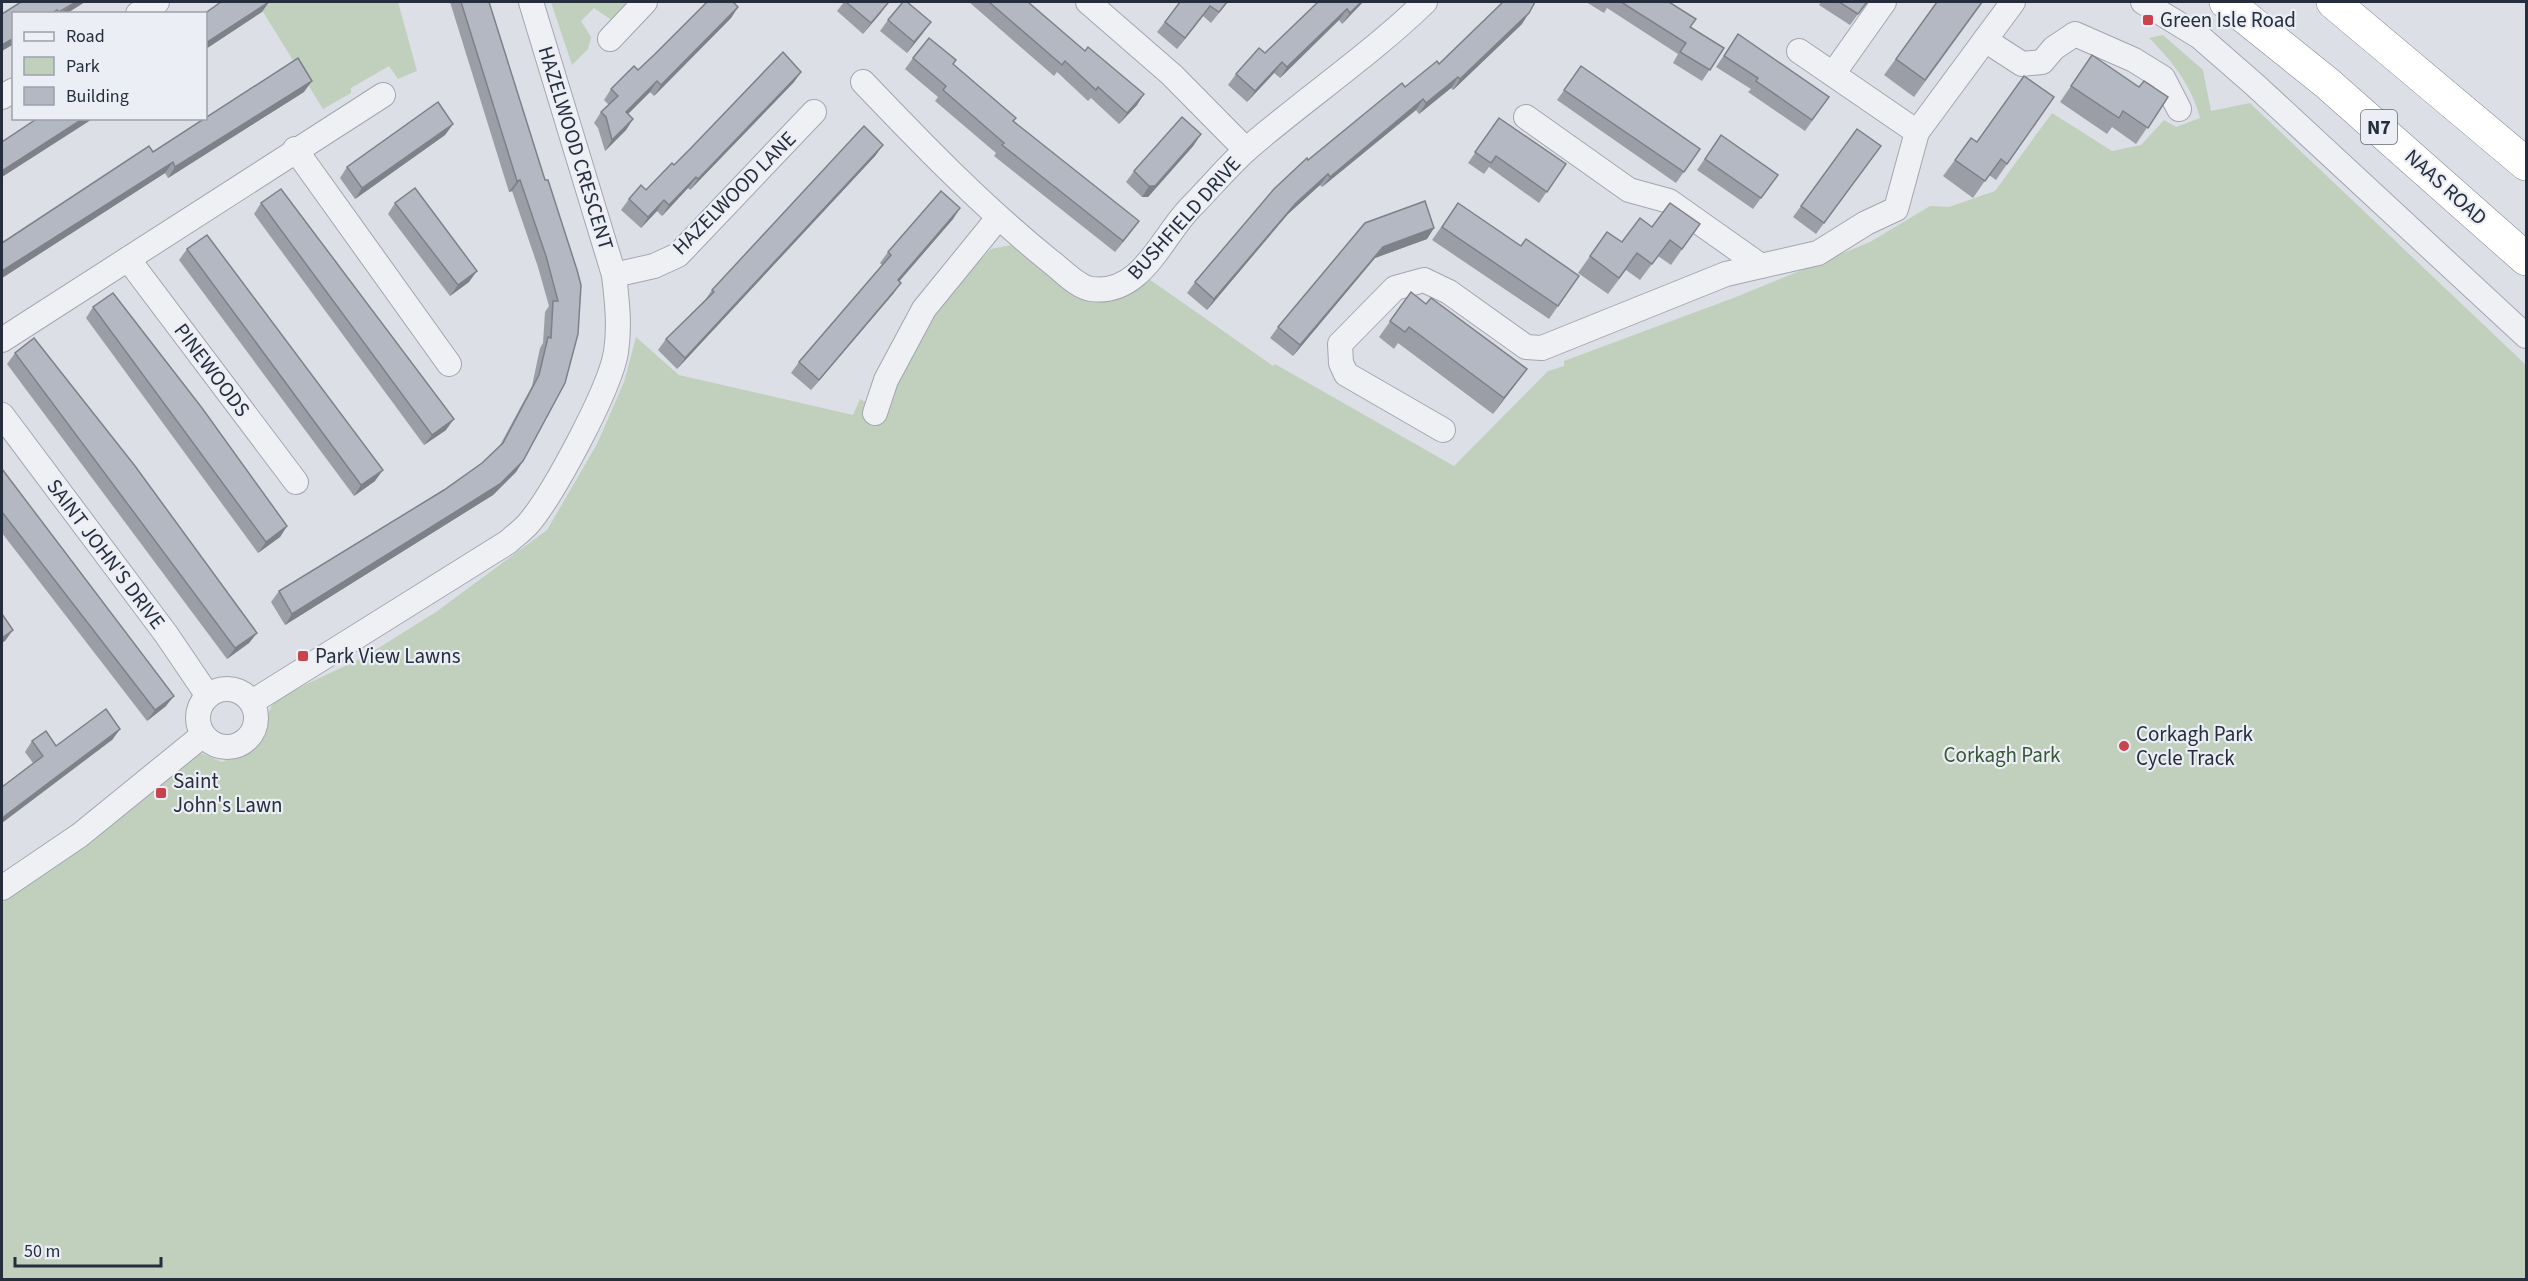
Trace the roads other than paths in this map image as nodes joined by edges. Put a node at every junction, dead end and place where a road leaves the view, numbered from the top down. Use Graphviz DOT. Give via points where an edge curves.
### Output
graph roads {
  1 [pos="157,2"];
  2 [pos="531,2"];
  3 [pos="645,2"];
  4 [pos="1425,2"];
  5 [pos="1884,2"];
  6 [pos="2013,2"];
  7 [pos="2143,2"];
  8 [pos="2226,2"];
  9 [pos="2333,2"];
  10 [pos="1099,4"];
  11 [pos="141,12"];
  12 [pos="610,39"];
  13 [pos="1985,40"];
  14 [pos="1799,51"];
  15 [pos="1833,74"];
  16 [pos="863,82"];
  17 [pos="383,95"];
  18 [pos="2179,110"];
  19 [pos="814,112"];
  20 [pos="1526,117"];
  21 [pos="1917,132"];
  22 [pos="295,149"];
  23 [pos="1246,150"];
  24 [pos="2526,164"];
  25 [pos="998,218"];
  26 [pos="128,259"];
  27 [pos="2526,259"];
  28 [pos="1761,266"];
  29 [pos="615,285"];
  30 [pos="2526,336"];
  31 [pos="2,340"];
  32 [pos="448,364"];
  33 [pos="875,413"];
  34 [pos="2,415"];
  35 [pos="1443,430"];
  36 [pos="296,482"];
  37 [pos="208,696"];
  38 [pos="252,702"];
  39 [pos="203,735"];
  40 [pos="2,888"];
  1 -- 11 [label="street"];
  2 -- 29 [label="street, HAZELWOOD CRESCENT"];
  3 -- 12 [label="street"];
  4 -- 23 [label="street, BUSHFIELD DRIVE" via="1330,85"];
  5 -- 15 [label="street"];
  6 -- 13 [label="street"];
  7 -- 30 [label="street" via="2200,37 2226,59"];
  8 -- 27 [label="highway, NAAS ROAD / N7" via="2327,83"];
  9 -- 24 [label="highway"];
  10 -- 23 [label="street"];
  13 -- 18 [label="street" via="2022,64 2042,62 2075,34 2134,60 2163,78"];
  13 -- 21 [label="street"];
  14 -- 15 [label="street"];
  15 -- 21 [label="street"];
  16 -- 25 [label="street, BUSHFIELD DRIVE"];
  17 -- 22 [label="street"];
  19 -- 29 [label="street, HAZELWOOD LANE" via="678,255"];
  20 -- 28 [label="street" via="1629,190 1669,201"];
  21 -- 28 [label="street" via="1896,209 1818,253"];
  22 -- 26 [label="street"];
  22 -- 32 [label="street"];
  23 -- 25 [label="street, BUSHFIELD DRIVE" via="1186,212 1141,272 1125,284 1108,289 1088,289"];
  25 -- 33 [label="street" via="924,309 886,380"];
  26 -- 31 [label="street"];
  26 -- 36 [label="street, PINEWOODS"];
  28 -- 35 [label="street" via="1699,283 1542,348 1526,347 1449,292 1424,280 1395,288 1340,344 1341,363 1352,377"];
  29 -- 38 [label="street" via="618,323 616,353 609,375 552,488 527,525 488,555"];
  34 -- 37 [label="street, SAINT JOHN'S DRIVE"];
  37 -- 38 [label="street" via="216,690 236,689"];
  37 -- 39 [label="street" via="202,702 198,719"];
  38 -- 39 [label="street" via="257,721 254,731 239,744 220,746"];
  39 -- 40 [label="street" via="80,835"];
}
